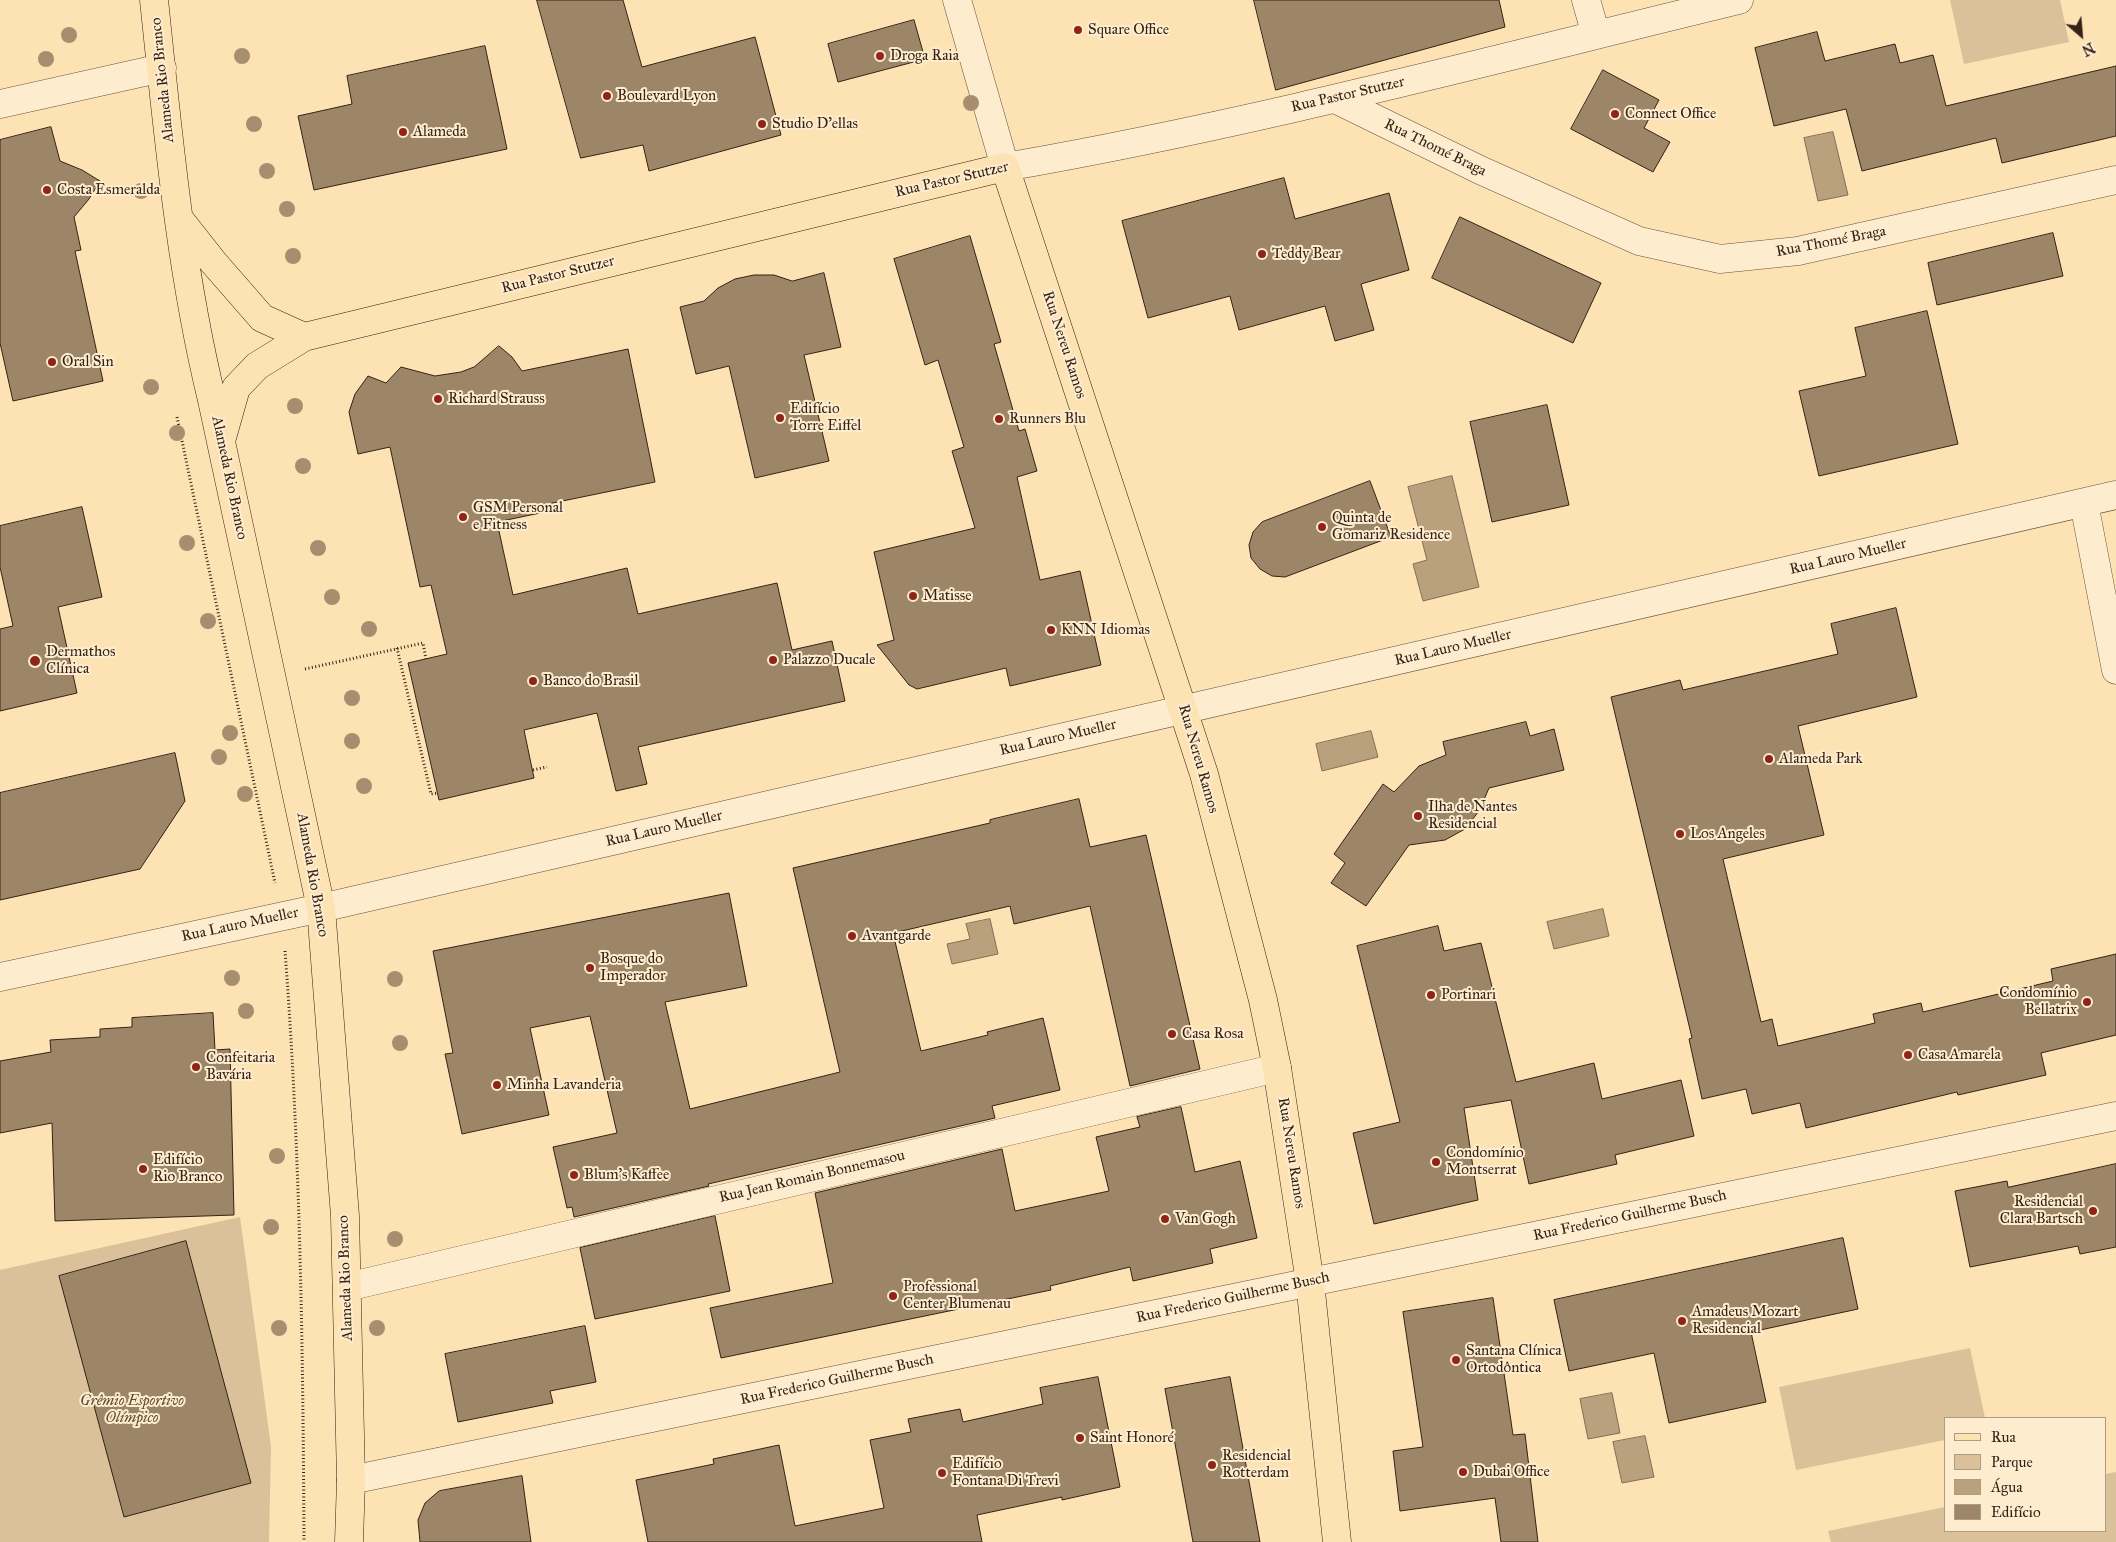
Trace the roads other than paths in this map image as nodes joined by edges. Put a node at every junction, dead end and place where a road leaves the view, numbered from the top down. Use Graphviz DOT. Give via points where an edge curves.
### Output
graph roads {
  1 [pos="154,0"];
  2 [pos="957,0"];
  3 [pos="1586,0"];
  4 [pos="1739,0"];
  5 [pos="1596,34"];
  6 [pos="162,68"];
  7 [pos="1335,99"];
  8 [pos="0,104"];
  9 [pos="1006,167"];
  10 [pos="2116,180"];
  11 [pos="179,219"];
  12 [pos="304,337"];
  13 [pos="221,441"];
  14 [pos="2116,495"];
  15 [pos="2084,503"];
  16 [pos="2116,670"];
  17 [pos="1184,709"];
  18 [pos="321,908"];
  19 [pos="0,977"];
  20 [pos="1277,1068"];
  21 [pos="2116,1116"];
  22 [pos="1310,1282"];
  23 [pos="347,1287"];
  24 [pos="351,1480"];
  25 [pos="349,1542"];
  26 [pos="1337,1542"];
  1 -- 6 [label="main road, Alameda Rio Branco"];
  2 -- 9 [label="street, Rua Nereu Ramos"];
  3 -- 5 [label="street"];
  4 -- 5 [label="street, Rua Pastor Stutzer"];
  5 -- 7 [label="street, Rua Pastor Stutzer"];
  6 -- 8 [label="street"];
  6 -- 11 [label="main road, Alameda Rio Branco"];
  7 -- 9 [label="street, Rua Pastor Stutzer"];
  7 -- 10 [label="street, Rua Thomé Braga" via="1480,170 1639,242 1720,259 1798,251"];
  9 -- 12 [label="main road, Rua Pastor Stutzer"];
  9 -- 17 [label="main road, Rua Nereu Ramos"];
  11 -- 12 [label="main road" via="262,318"];
  11 -- 13 [label="main road, Alameda Rio Branco" via="200,348"];
  12 -- 13 [label="main road, Rua Pastor Stutzer" via="257,366 236,388"];
  13 -- 18 [label="main road, Alameda Rio Branco"];
  14 -- 15 [label="street, Rua Lauro Mueller"];
  15 -- 16 [label="street"];
  15 -- 17 [label="street, Rua Lauro Mueller"];
  17 -- 18 [label="street, Rua Lauro Mueller"];
  17 -- 20 [label="main road, Rua Nereu Ramos" via="1263,1000"];
  18 -- 19 [label="street, Rua Lauro Mueller"];
  18 -- 23 [label="main road, Alameda Rio Branco" via="345,1216"];
  20 -- 22 [label="main road, Rua Nereu Ramos"];
  20 -- 23 [label="street, Rua Jean Romain Bonnemasou"];
  21 -- 22 [label="street, Rua Frederico Guilherme Busch"];
  22 -- 24 [label="street, Rua Frederico Guilherme Busch"];
  22 -- 26 [label="main road, Rua Nereu Ramos"];
  23 -- 24 [label="main road, Alameda Rio Branco"];
  24 -- 25 [label="main road, Alameda Rio Branco"];
}
